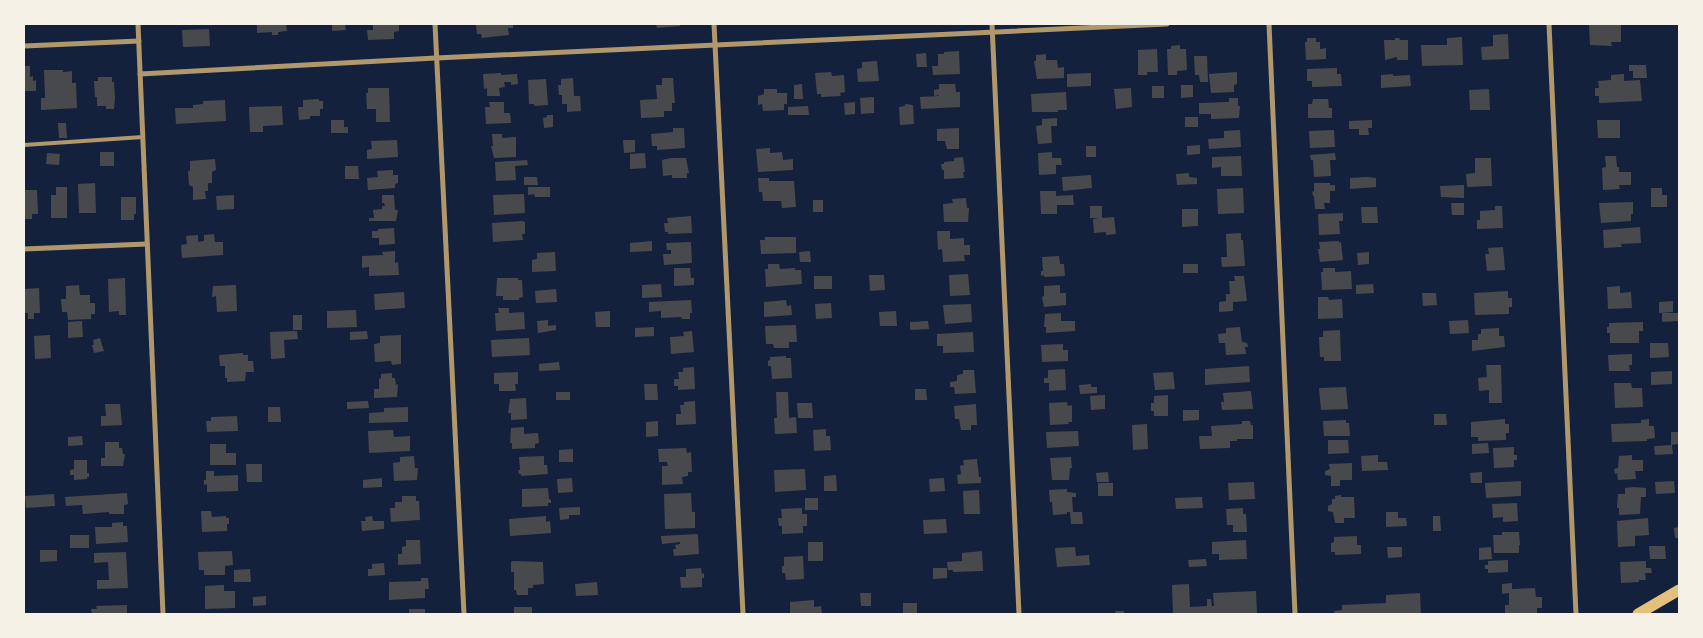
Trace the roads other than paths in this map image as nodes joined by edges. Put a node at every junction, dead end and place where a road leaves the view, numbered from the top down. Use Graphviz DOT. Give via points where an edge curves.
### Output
graph roads {
  1 [pos="138,24"];
  2 [pos="435,24"];
  3 [pos="714,24"];
  4 [pos="992,24"];
  5 [pos="1167,24"];
  6 [pos="1269,24"];
  7 [pos="1549,24"];
  8 [pos="992,31"];
  9 [pos="139,41"];
  10 [pos="715,44"];
  11 [pos="24,46"];
  12 [pos="436,58"];
  13 [pos="140,74"];
  14 [pos="143,137"];
  15 [pos="24,145"];
  16 [pos="147,244"];
  17 [pos="24,249"];
  18 [pos="1679,590"];
  19 [pos="163,614"];
  20 [pos="464,614"];
  21 [pos="743,614"];
  22 [pos="1019,614"];
  23 [pos="1294,614"];
  24 [pos="1576,614"];
  25 [pos="1638,614"];
  1 -- 9 [label="street"];
  2 -- 12 [label="street"];
  3 -- 10 [label="street"];
  4 -- 8 [label="street"];
  5 -- 8 [label="street"];
  6 -- 23 [label="street"];
  7 -- 24 [label="street"];
  8 -- 10 [label="street"];
  8 -- 22 [label="street"];
  9 -- 11 [label="street"];
  9 -- 13 [label="street"];
  10 -- 12 [label="street"];
  10 -- 21 [label="street"];
  12 -- 13 [label="street"];
  12 -- 20 [label="street"];
  13 -- 14 [label="street"];
  14 -- 15 [label="lane"];
  14 -- 16 [label="street"];
  16 -- 17 [label="street"];
  16 -- 19 [label="street"];
  18 -- 25 [label="main road"];
}
